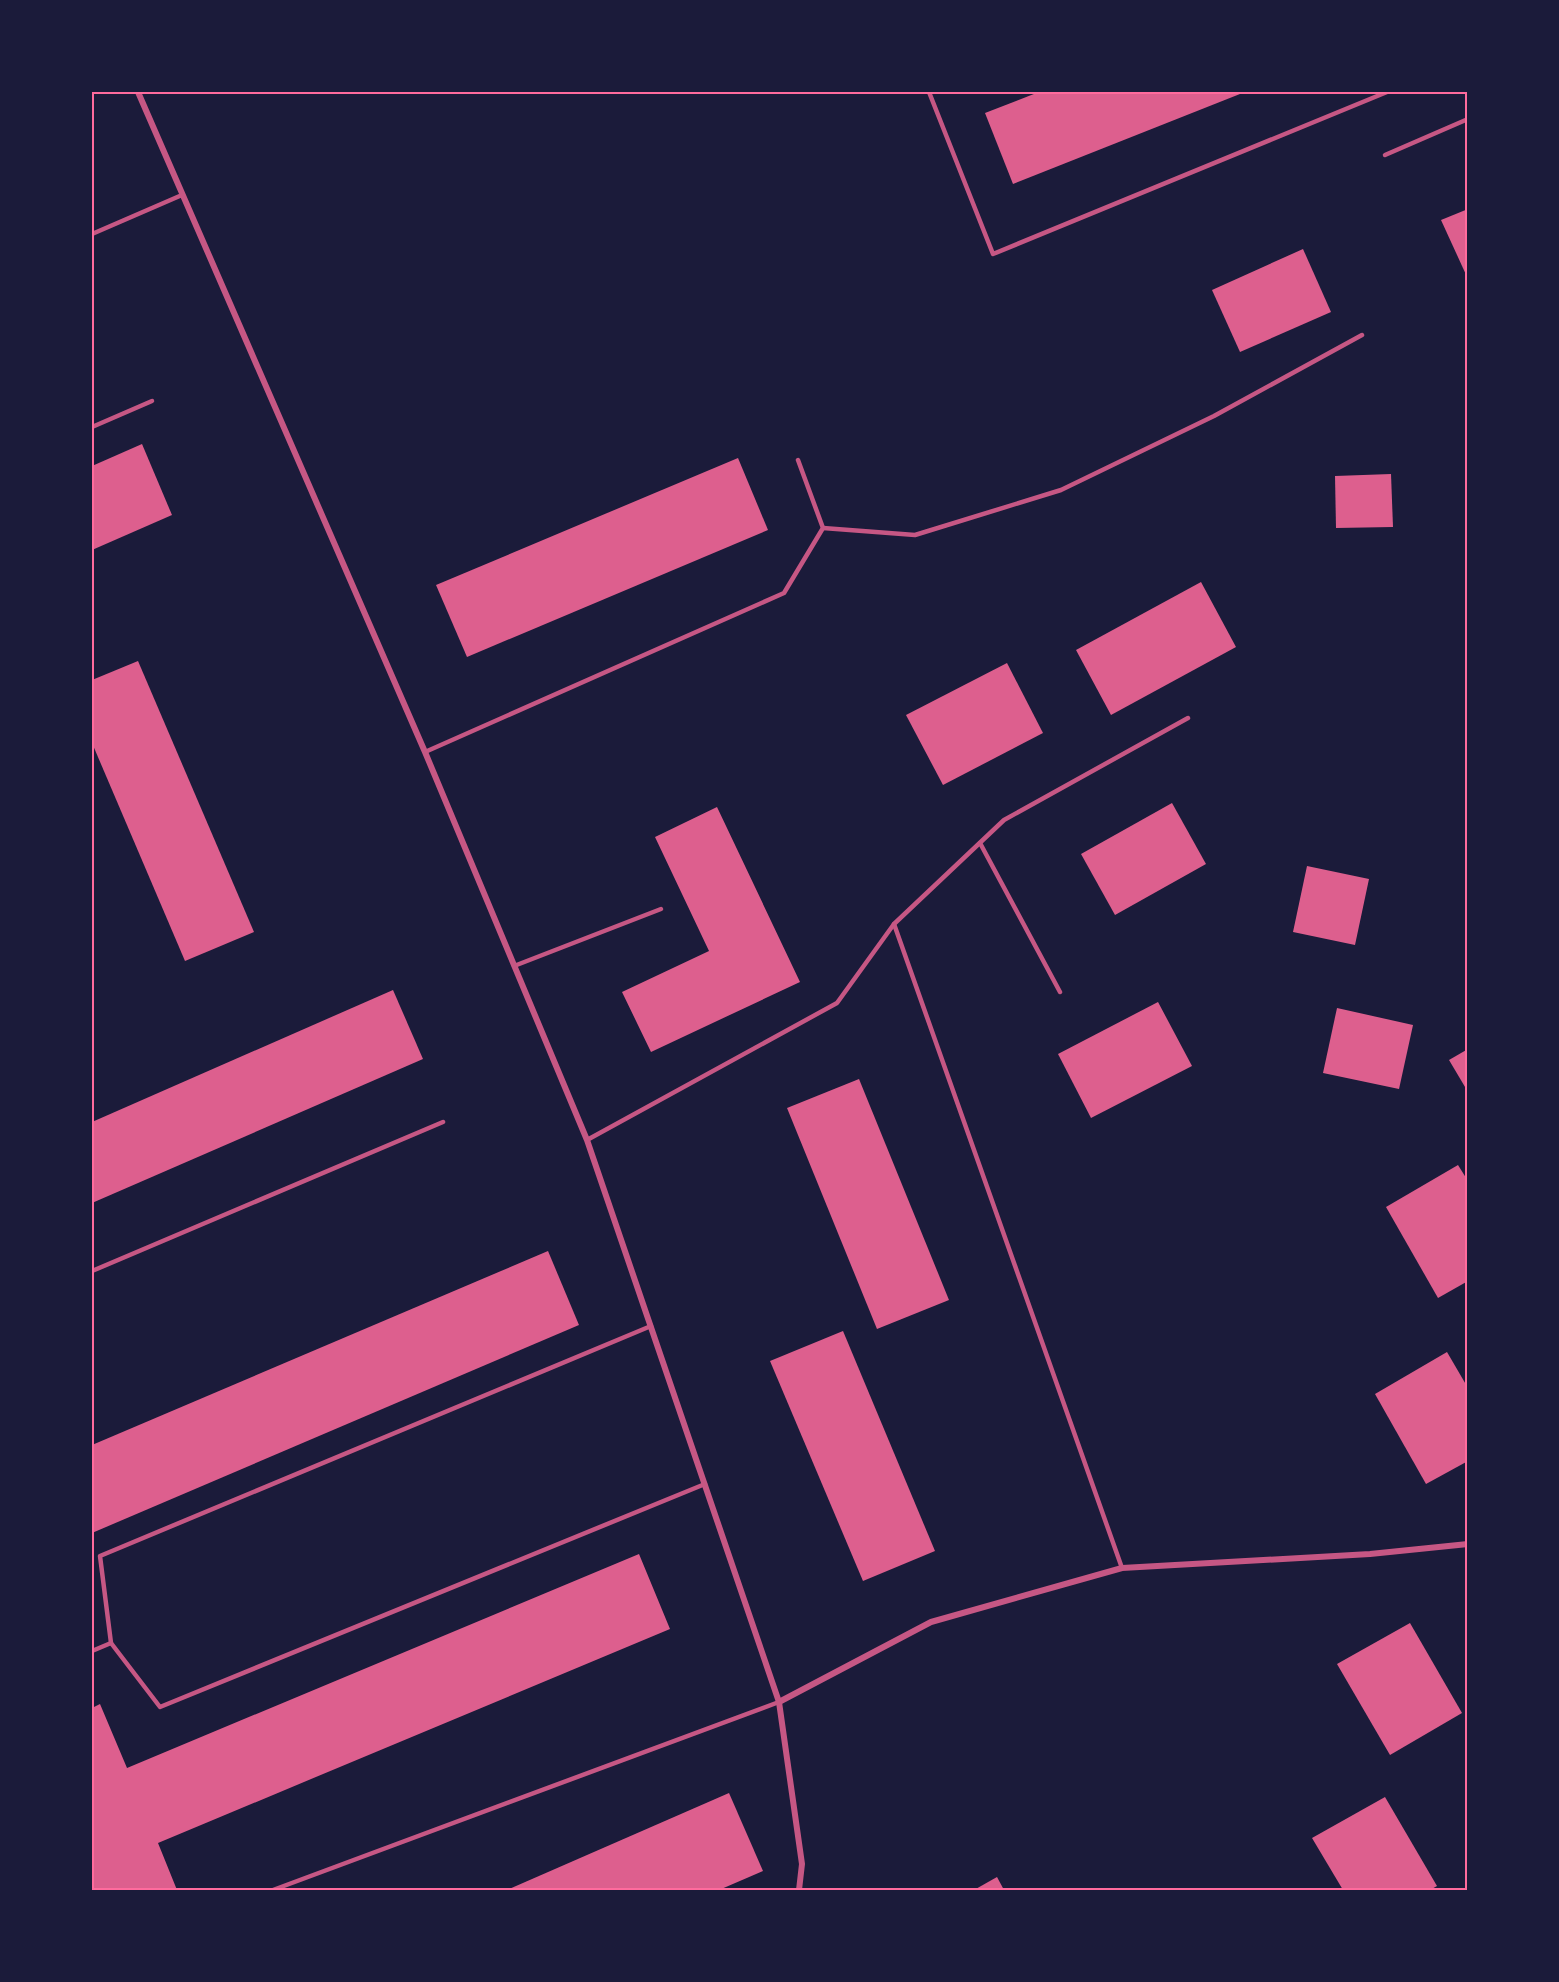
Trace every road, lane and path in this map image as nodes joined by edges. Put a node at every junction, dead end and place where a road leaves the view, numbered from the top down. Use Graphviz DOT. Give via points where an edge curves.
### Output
graph roads {
  1 [pos="138,92"];
  2 [pos="929,92"];
  3 [pos="1387,92"];
  4 [pos="1467,119"];
  5 [pos="1385,155"];
  6 [pos="182,195"];
  7 [pos="92,234"];
  8 [pos="1362,335"];
  9 [pos="152,401"];
  10 [pos="92,427"];
  11 [pos="798,460"];
  12 [pos="823,528"];
  13 [pos="1188,718"];
  14 [pos="425,752"];
  15 [pos="980,843"];
  16 [pos="661,909"];
  17 [pos="894,924"];
  18 [pos="514,966"];
  19 [pos="1060,992"];
  20 [pos="443,1122"];
  21 [pos="587,1140"];
  22 [pos="92,1271"];
  23 [pos="651,1326"];
  24 [pos="705,1484"];
  25 [pos="1467,1544"];
  26 [pos="1122,1568"];
  27 [pos="111,1643"];
  28 [pos="92,1651"];
  29 [pos="779,1702"];
  30 [pos="273,1890"];
  31 [pos="799,1890"];
  1 -- 6 [label="street"];
  2 -- 3 [label="lane" via="993,254"];
  4 -- 5 [label="lane"];
  6 -- 7 [label="lane"];
  6 -- 14 [label="street"];
  8 -- 12 [label="lane" via="1214,416 1061,490 915,535"];
  9 -- 10 [label="lane"];
  11 -- 12 [label="lane"];
  12 -- 14 [label="lane" via="784,594"];
  13 -- 15 [label="lane" via="1004,820"];
  14 -- 18 [label="street"];
  15 -- 17 [label="lane"];
  15 -- 19 [label="lane"];
  16 -- 18 [label="lane"];
  17 -- 21 [label="lane" via="837,1003"];
  17 -- 26 [label="lane"];
  18 -- 21 [label="street"];
  20 -- 22 [label="lane"];
  21 -- 23 [label="street"];
  23 -- 24 [label="street"];
  23 -- 27 [label="lane" via="100,1556"];
  24 -- 27 [label="lane" via="160,1707"];
  24 -- 29 [label="street"];
  25 -- 26 [label="street" via="1370,1554"];
  26 -- 29 [label="street" via="931,1622"];
  27 -- 28 [label="lane"];
  29 -- 30 [label="lane"];
  29 -- 31 [label="street" via="802,1864"];
}
